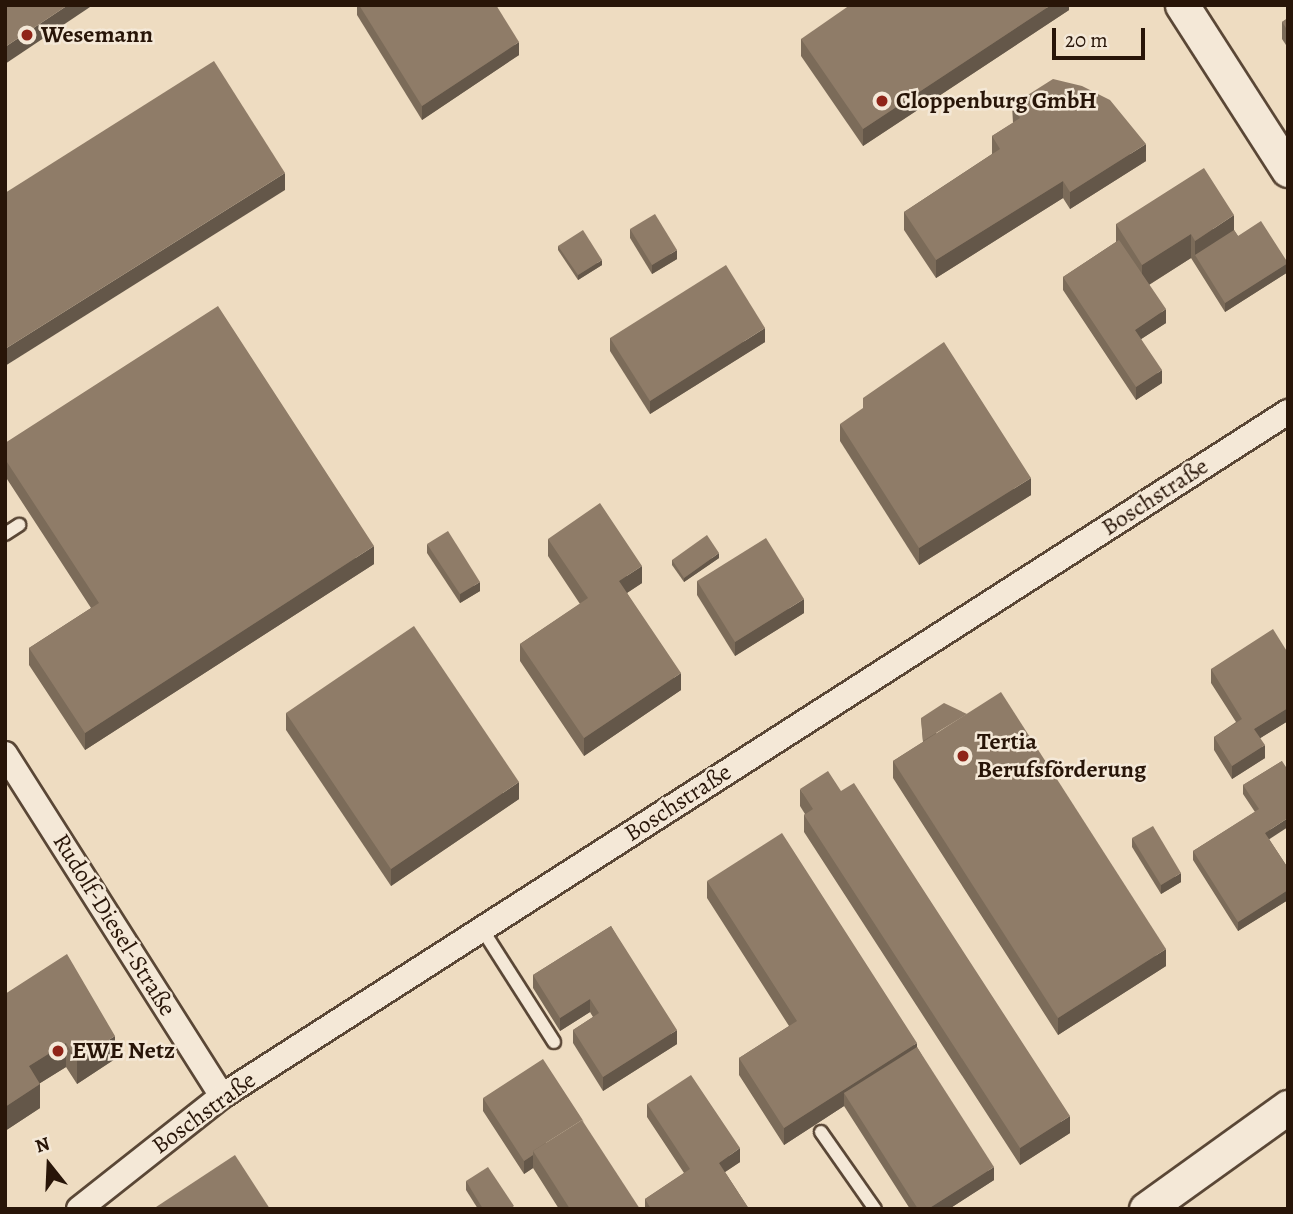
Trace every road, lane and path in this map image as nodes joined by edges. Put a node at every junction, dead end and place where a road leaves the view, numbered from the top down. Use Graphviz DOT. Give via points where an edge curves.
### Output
graph roads {
  1 [pos="1182,5"];
  2 [pos="1288,170"];
  3 [pos="1288,412"];
  4 [pos="19,525"];
  5 [pos="5,534"];
  6 [pos="5,754"];
  7 [pos="482,929"];
  8 [pos="554,1042"];
  9 [pos="222,1096"];
  10 [pos="1288,1107"];
  11 [pos="821,1132"];
  12 [pos="79,1209"];
  13 [pos="875,1209"];
  14 [pos="1146,1209"];
  1 -- 2 [label="main road"];
  3 -- 7 [label="street, Boschstraße"];
  4 -- 5 [label="lane"];
  6 -- 9 [label="street, Rudolf-Diesel-Straße"];
  7 -- 8 [label="lane"];
  7 -- 9 [label="street, Boschstraße"];
  9 -- 12 [label="street, Boschstraße"];
  10 -- 14 [label="main road"];
  11 -- 13 [label="lane"];
}
